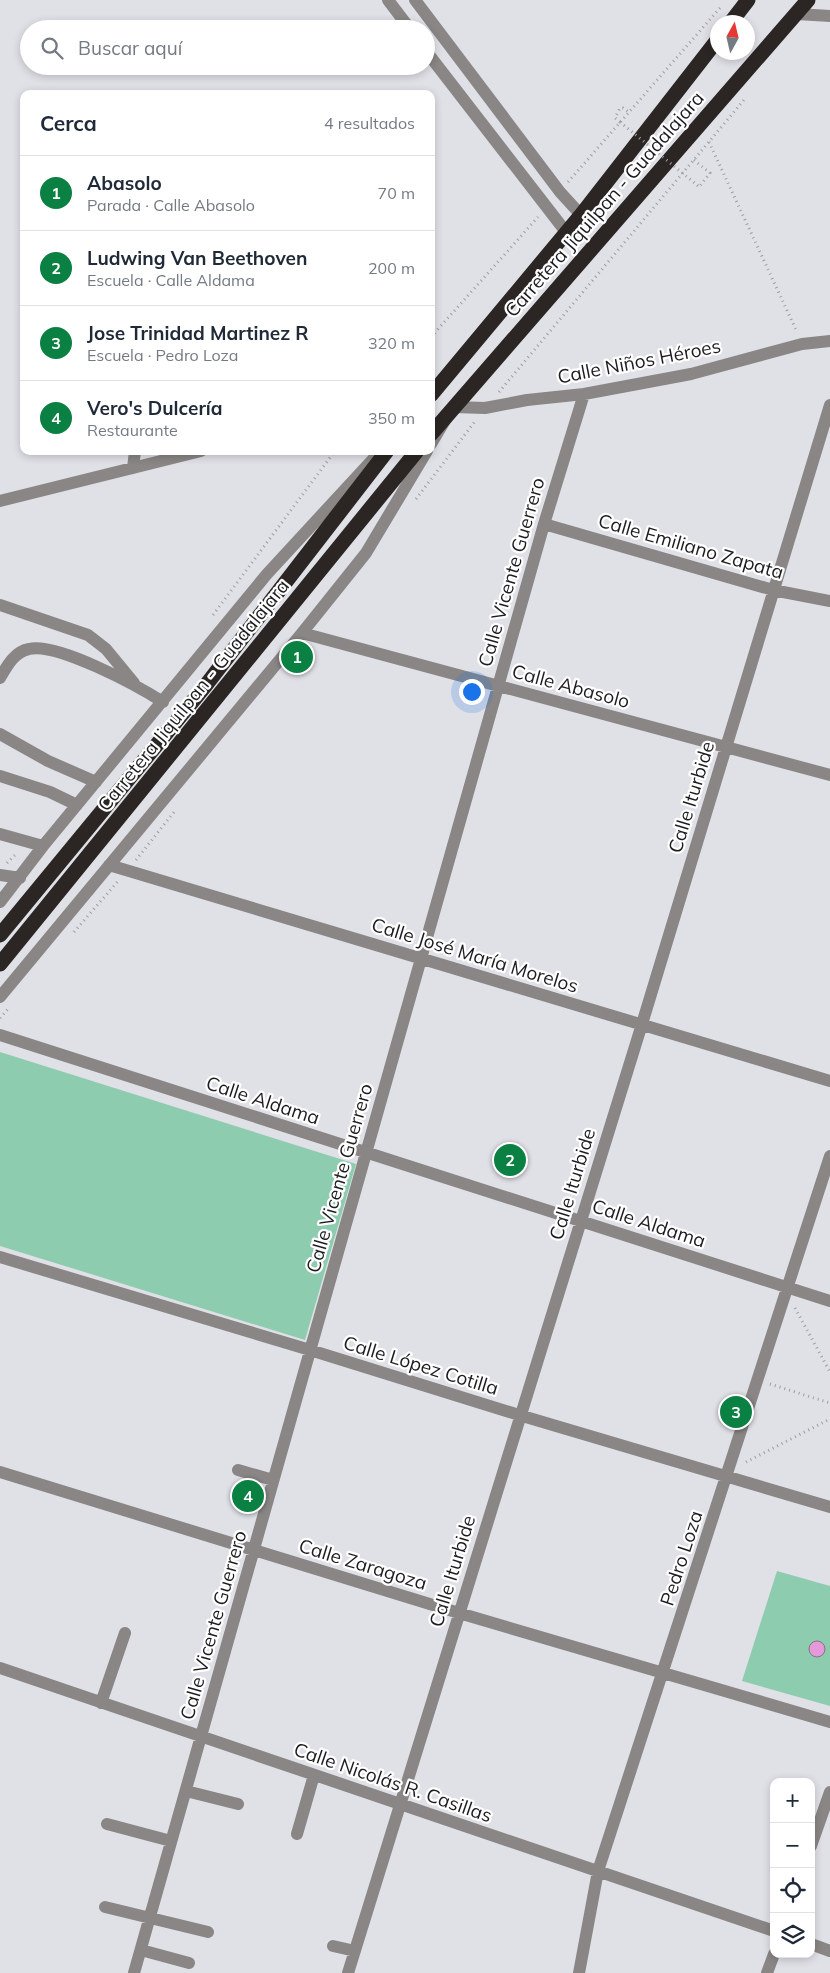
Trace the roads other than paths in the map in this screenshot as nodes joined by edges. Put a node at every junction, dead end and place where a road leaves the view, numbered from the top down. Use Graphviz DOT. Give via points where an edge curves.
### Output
graph roads {
  1 [pos="388,0"];
  2 [pos="415,0"];
  3 [pos="748,0"];
  4 [pos="808,0"];
  5 [pos="797,14"];
  6 [pos="736,15"];
  7 [pos="830,16"];
  8 [pos="403,20"];
  9 [pos="430,20"];
  10 [pos="435,26"];
  11 [pos="710,49"];
  12 [pos="435,63"];
  13 [pos="581,215"];
  14 [pos="566,232"];
  15 [pos="830,341"];
  16 [pos="435,389"];
  17 [pos="584,394"];
  18 [pos="830,405"];
  19 [pos="453,407"];
  20 [pos="435,429"];
  21 [pos="435,437"];
  22 [pos="135,455"];
  23 [pos="185,455"];
  24 [pos="376,455"];
  25 [pos="384,455"];
  26 [pos="415,455"];
  27 [pos="425,455"];
  28 [pos="133,468"];
  29 [pos="0,501"];
  30 [pos="544,524"];
  31 [pos="773,590"];
  32 [pos="830,601"];
  33 [pos="0,605"];
  34 [pos="302,633"];
  35 [pos="0,678"];
  36 [pos="136,686"];
  37 [pos="498,686"];
  38 [pos="163,702"];
  39 [pos="0,734"];
  40 [pos="725,747"];
  41 [pos="830,775"];
  42 [pos="0,776"];
  43 [pos="96,782"];
  44 [pos="77,805"];
  45 [pos="0,834"];
  46 [pos="43,846"];
  47 [pos="109,865"];
  48 [pos="0,875"];
  49 [pos="20,878"];
  50 [pos="0,902"];
  51 [pos="0,935"];
  52 [pos="421,958"];
  53 [pos="0,964"];
  54 [pos="0,997"];
  55 [pos="642,1024"];
  56 [pos="0,1036"];
  57 [pos="830,1081"];
  58 [pos="366,1152"];
  59 [pos="830,1156"];
  60 [pos="580,1221"];
  61 [pos="0,1257"];
  62 [pos="787,1290"];
  63 [pos="830,1301"];
  64 [pos="310,1350"];
  65 [pos="519,1415"];
  66 [pos="238,1470"];
  67 [pos="0,1472"];
  68 [pos="727,1473"];
  69 [pos="273,1480"];
  70 [pos="830,1507"];
  71 [pos="254,1549"];
  72 [pos="459,1613"];
  73 [pos="125,1633"];
  74 [pos="0,1668"];
  75 [pos="664,1672"];
  76 [pos="102,1703"];
  77 [pos="830,1722"];
  78 [pos="200,1737"];
  79 [pos="314,1775"];
  80 [pos="186,1791"];
  81 [pos="830,1792"];
  82 [pos="238,1804"];
  83 [pos="400,1804"];
  84 [pos="107,1824"];
  85 [pos="297,1834"];
  86 [pos="815,1835"];
  87 [pos="172,1841"];
  88 [pos="598,1870"];
  89 [pos="105,1906"];
  90 [pos="150,1918"];
  91 [pos="770,1930"];
  92 [pos="208,1932"];
  93 [pos="815,1945"];
  94 [pos="333,1946"];
  95 [pos="141,1950"];
  96 [pos="355,1951"];
  97 [pos="830,1951"];
  98 [pos="773,1958"];
  99 [pos="189,1964"];
  100 [pos="134,1973"];
  101 [pos="348,1973"];
  102 [pos="579,1973"];
  103 [pos="767,1973"];
  1 -- 8 [label="street"];
  2 -- 9 [label="street"];
  3 -- 6 [label="highway"];
  4 -- 5 [label="highway, Carretera Jiquilpan - Guadalajara"];
  5 -- 7 [label="street"];
  5 -- 19 [label="highway, Carretera Jiquilpan - Guadalajara"];
  10 -- 13 [label="street" via="560,192"];
  11 -- 13 [label="highway, Carretera Jiquilpan - Guadalajara"];
  12 -- 14 [label="street"];
  13 -- 14 [label="highway, Carretera Jiquilpan - Guadalajara"];
  14 -- 16 [label="highway, Carretera Jiquilpan - Guadalajara"];
  15 -- 17 [label="street, Calle Niños Héroes" via="802,344 691,374"];
  17 -- 19 [label="street, Calle Niños Héroes" via="485,408"];
  17 -- 30 [label="street, Calle Vicente Guerrero"];
  18 -- 31 [label="street, Calle Iturbide"];
  19 -- 20 [label="highway, Carretera Jiquilpan - Guadalajara"];
  19 -- 21 [label="street"];
  22 -- 28 [label="street"];
  23 -- 28 [label="street"];
  24 -- 38 [label="street" via="267,574"];
  25 -- 51 [label="highway, Carretera Jiquilpan - Guadalajara" via="206,685"];
  26 -- 53 [label="highway, Carretera Jiquilpan - Guadalajara"];
  27 -- 34 [label="street" via="366,553"];
  28 -- 29 [label="street"];
  30 -- 31 [label="street, Calle Emiliano Zapata"];
  30 -- 37 [label="street, Calle Vicente Guerrero"];
  31 -- 32 [label="street, Calle Emiliano Zapata"];
  31 -- 40 [label="street, Calle Iturbide"];
  33 -- 36 [label="street" via="88,635 106,649"];
  34 -- 37 [label="street, Calle Abasolo"];
  34 -- 47 [label="street"];
  35 -- 36 [label="street" via="13,657 28,649 43,648 83,660"];
  36 -- 38 [label="street"];
  37 -- 40 [label="street, Calle Abasolo"];
  37 -- 52 [label="street, Calle Vicente Guerrero"];
  38 -- 43 [label="street"];
  39 -- 43 [label="street" via="48,761"];
  40 -- 41 [label="street, Calle Abasolo"];
  40 -- 55 [label="street, Calle Iturbide"];
  42 -- 44 [label="street" via="50,792"];
  43 -- 44 [label="street"];
  44 -- 46 [label="street"];
  45 -- 46 [label="street"];
  46 -- 49 [label="street"];
  47 -- 52 [label="street, Calle José María Morelos"];
  47 -- 54 [label="street"];
  48 -- 49 [label="street"];
  49 -- 50 [label="street"];
  52 -- 55 [label="street, Calle José María Morelos"];
  52 -- 58 [label="street, Calle Vicente Guerrero"];
  55 -- 57 [label="street, Calle José María Morelos"];
  55 -- 60 [label="street, Calle Iturbide"];
  56 -- 58 [label="street, Calle Aldama"];
  58 -- 60 [label="street, Calle Aldama"];
  58 -- 64 [label="street, Calle Vicente Guerrero"];
  59 -- 62 [label="street, Pedro Loza"];
  60 -- 62 [label="street, Calle Aldama"];
  60 -- 65 [label="street, Calle Iturbide"];
  61 -- 64 [label="street, Calle López Cotilla"];
  62 -- 63 [label="street, Calle Aldama"];
  62 -- 68 [label="street, Pedro Loza"];
  64 -- 65 [label="street, Calle López Cotilla"];
  64 -- 69 [label="street, Calle Vicente Guerrero"];
  65 -- 68 [label="street, Calle López Cotilla"];
  65 -- 72 [label="street, Calle Iturbide"];
  66 -- 69 [label="street"];
  67 -- 71 [label="street, Calle Zaragoza"];
  68 -- 70 [label="street, Calle López Cotilla"];
  68 -- 75 [label="street, Pedro Loza"];
  69 -- 71 [label="street, Calle Vicente Guerrero"];
  71 -- 72 [label="street, Calle Zaragoza"];
  71 -- 78 [label="street, Calle Vicente Guerrero"];
  72 -- 75 [label="street, Calle Zaragoza"];
  72 -- 83 [label="street, Calle Iturbide"];
  73 -- 76 [label="street"];
  74 -- 76 [label="street, Calle Nicolás R. Casillas"];
  75 -- 77 [label="street, Calle Zaragoza"];
  75 -- 88 [label="street, Pedro Loza"];
  76 -- 78 [label="street, Calle Nicolás R. Casillas"];
  78 -- 79 [label="street, Calle Nicolás R. Casillas"];
  78 -- 80 [label="street, Calle Vicente Guerrero"];
  79 -- 83 [label="street, Calle Nicolás R. Casillas"];
  79 -- 85 [label="street"];
  80 -- 82 [label="street"];
  80 -- 87 [label="street, Calle Vicente Guerrero"];
  81 -- 86 [label="street"];
  83 -- 88 [label="street, Calle Nicolás R. Casillas"];
  83 -- 96 [label="street, Calle Iturbide"];
  84 -- 87 [label="street"];
  87 -- 90 [label="street, Calle Vicente Guerrero"];
  88 -- 91 [label="street, Calle Nicolás R. Casillas"];
  88 -- 102 [label="street, Pedro Loza"];
  89 -- 90 [label="street"];
  90 -- 92 [label="street"];
  90 -- 95 [label="street, Calle Vicente Guerrero"];
  93 -- 97 [label="street"];
  94 -- 96 [label="street"];
  95 -- 99 [label="street"];
  95 -- 100 [label="street, Calle Vicente Guerrero"];
  96 -- 101 [label="street, Calle Iturbide"];
  98 -- 103 [label="street"];
}
